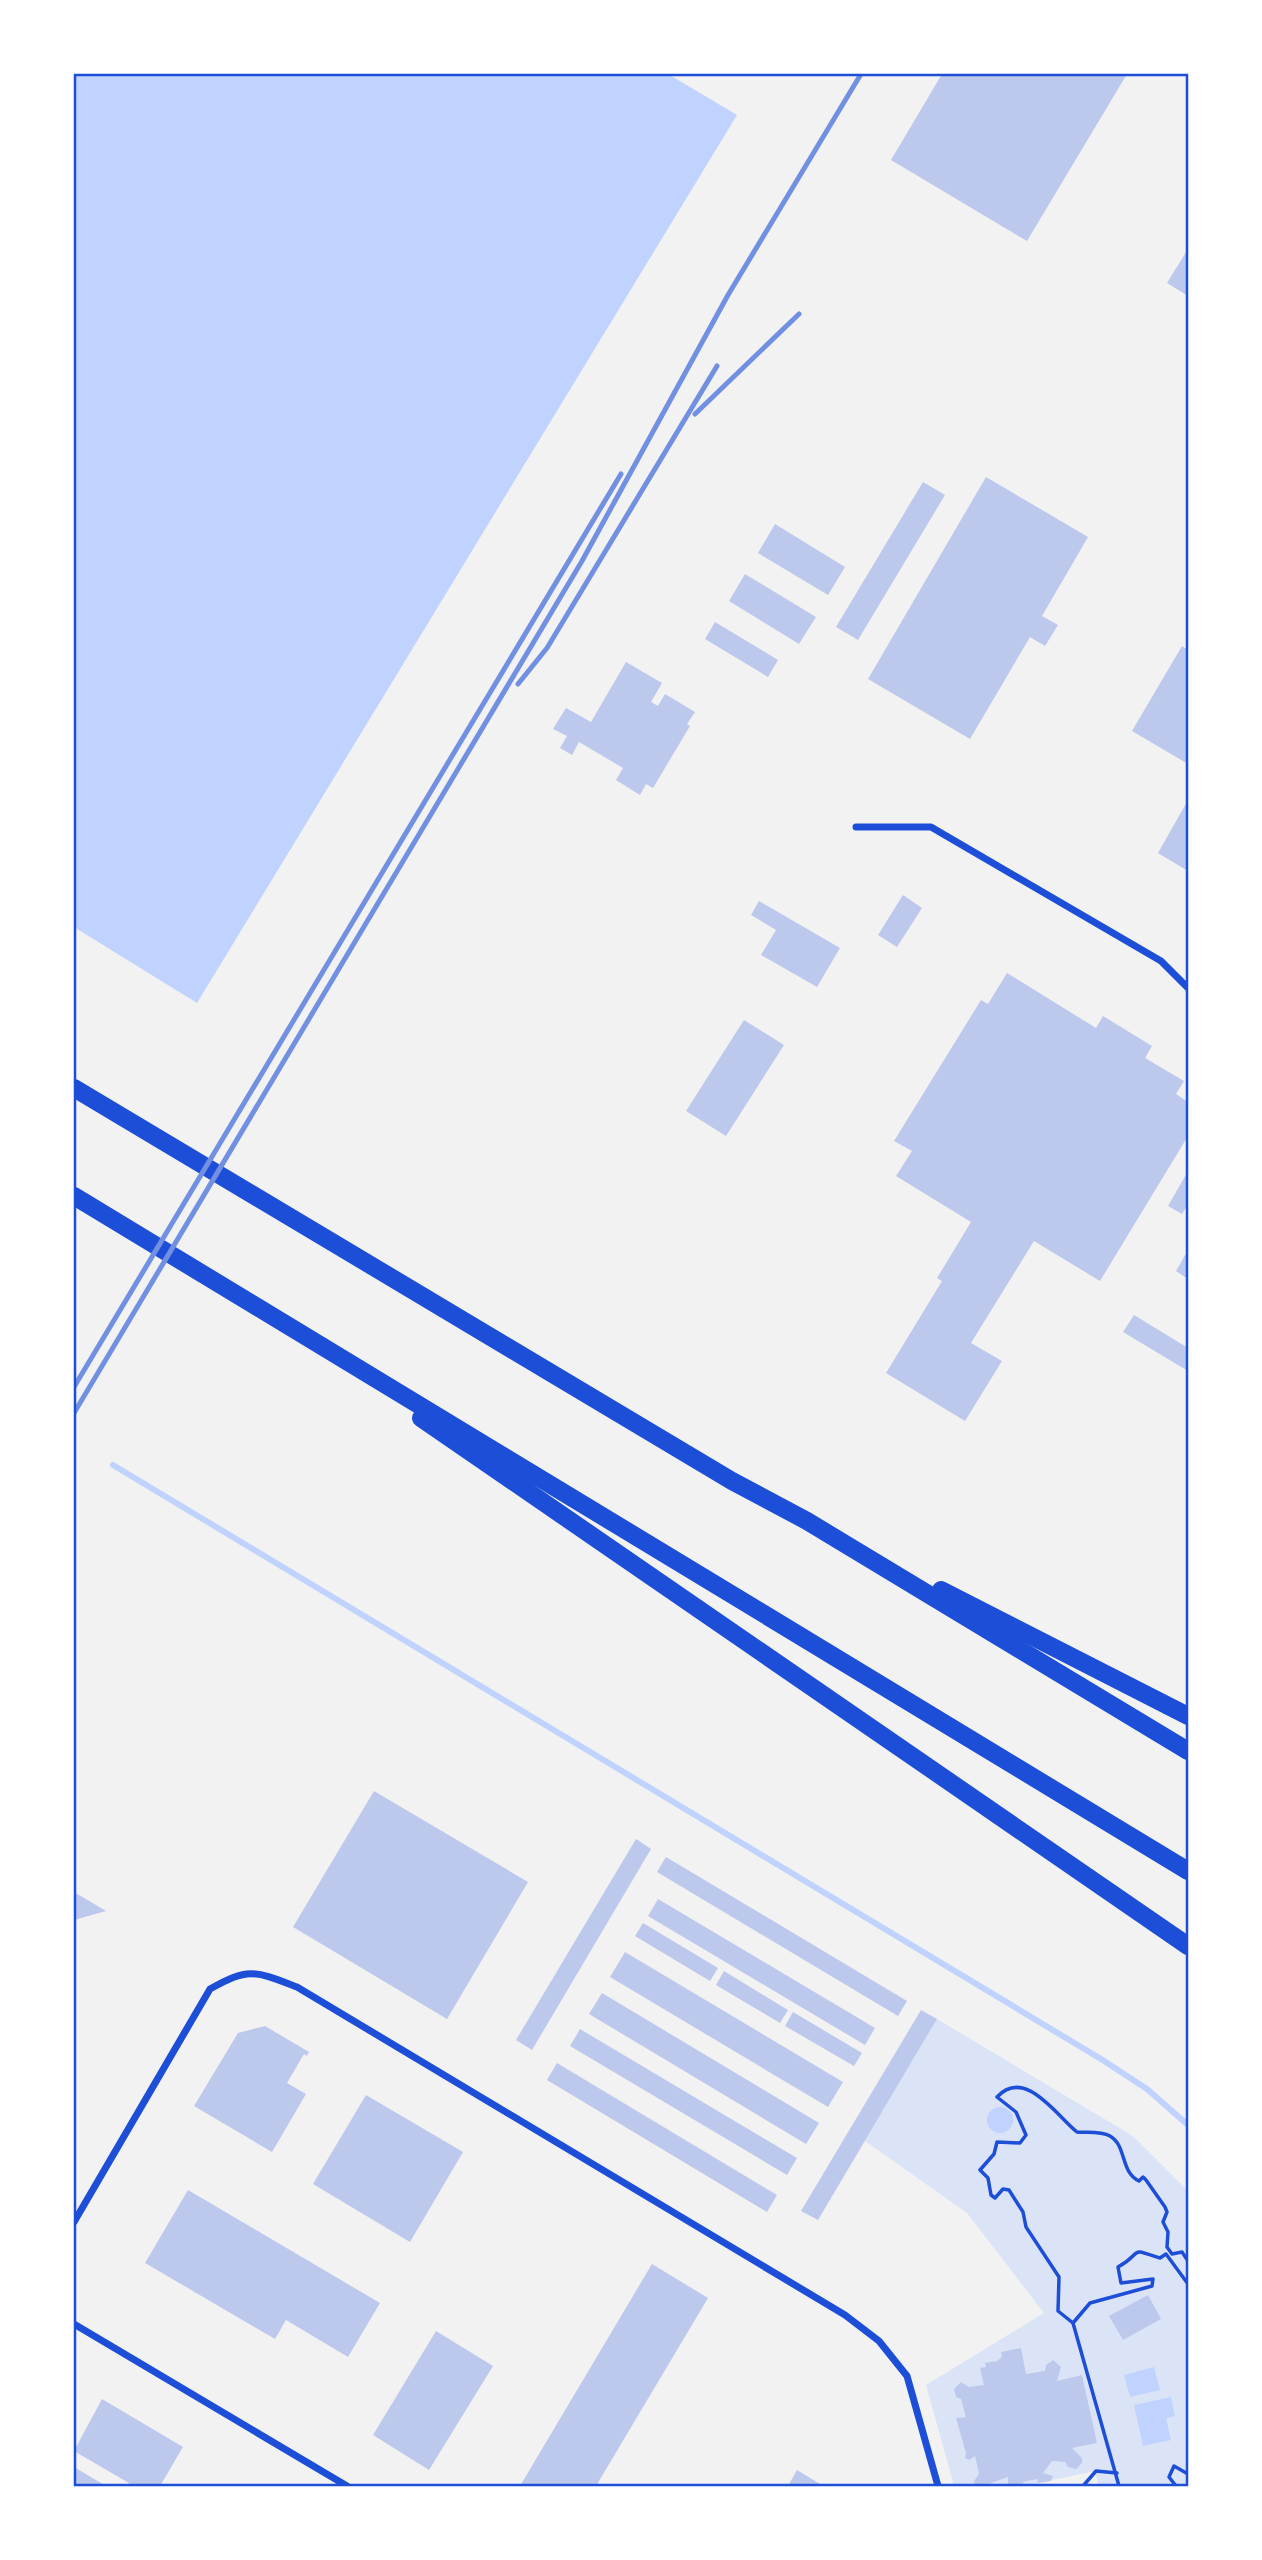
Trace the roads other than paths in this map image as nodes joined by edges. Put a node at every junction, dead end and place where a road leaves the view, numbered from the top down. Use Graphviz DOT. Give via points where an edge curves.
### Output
graph roads {
  1 [pos="856,827"];
  2 [pos="1188,988"];
  3 [pos="74,1088"];
  4 [pos="74,1196"];
  5 [pos="253,1304"];
  6 [pos="807,1521"];
  7 [pos="1188,1716"];
  8 [pos="1188,1751"];
  9 [pos="1188,1871"];
  10 [pos="1188,1946"];
  11 [pos="74,2222"];
  12 [pos="74,2324"];
  13 [pos="347,2487"];
  14 [pos="938,2487"];
  1 -- 2 [label="street" via="931,827 1161,961"];
  3 -- 6 [label="highway" via="732,1481"];
  4 -- 5 [label="highway"];
  5 -- 9 [label="highway"];
  5 -- 10 [label="highway"];
  6 -- 7 [label="highway"];
  6 -- 8 [label="highway"];
  11 -- 14 [label="street" via="210,1989 239,1973 269,1976 297,1987 845,2315 878,2342 907,2376"];
  12 -- 13 [label="street"];
}
